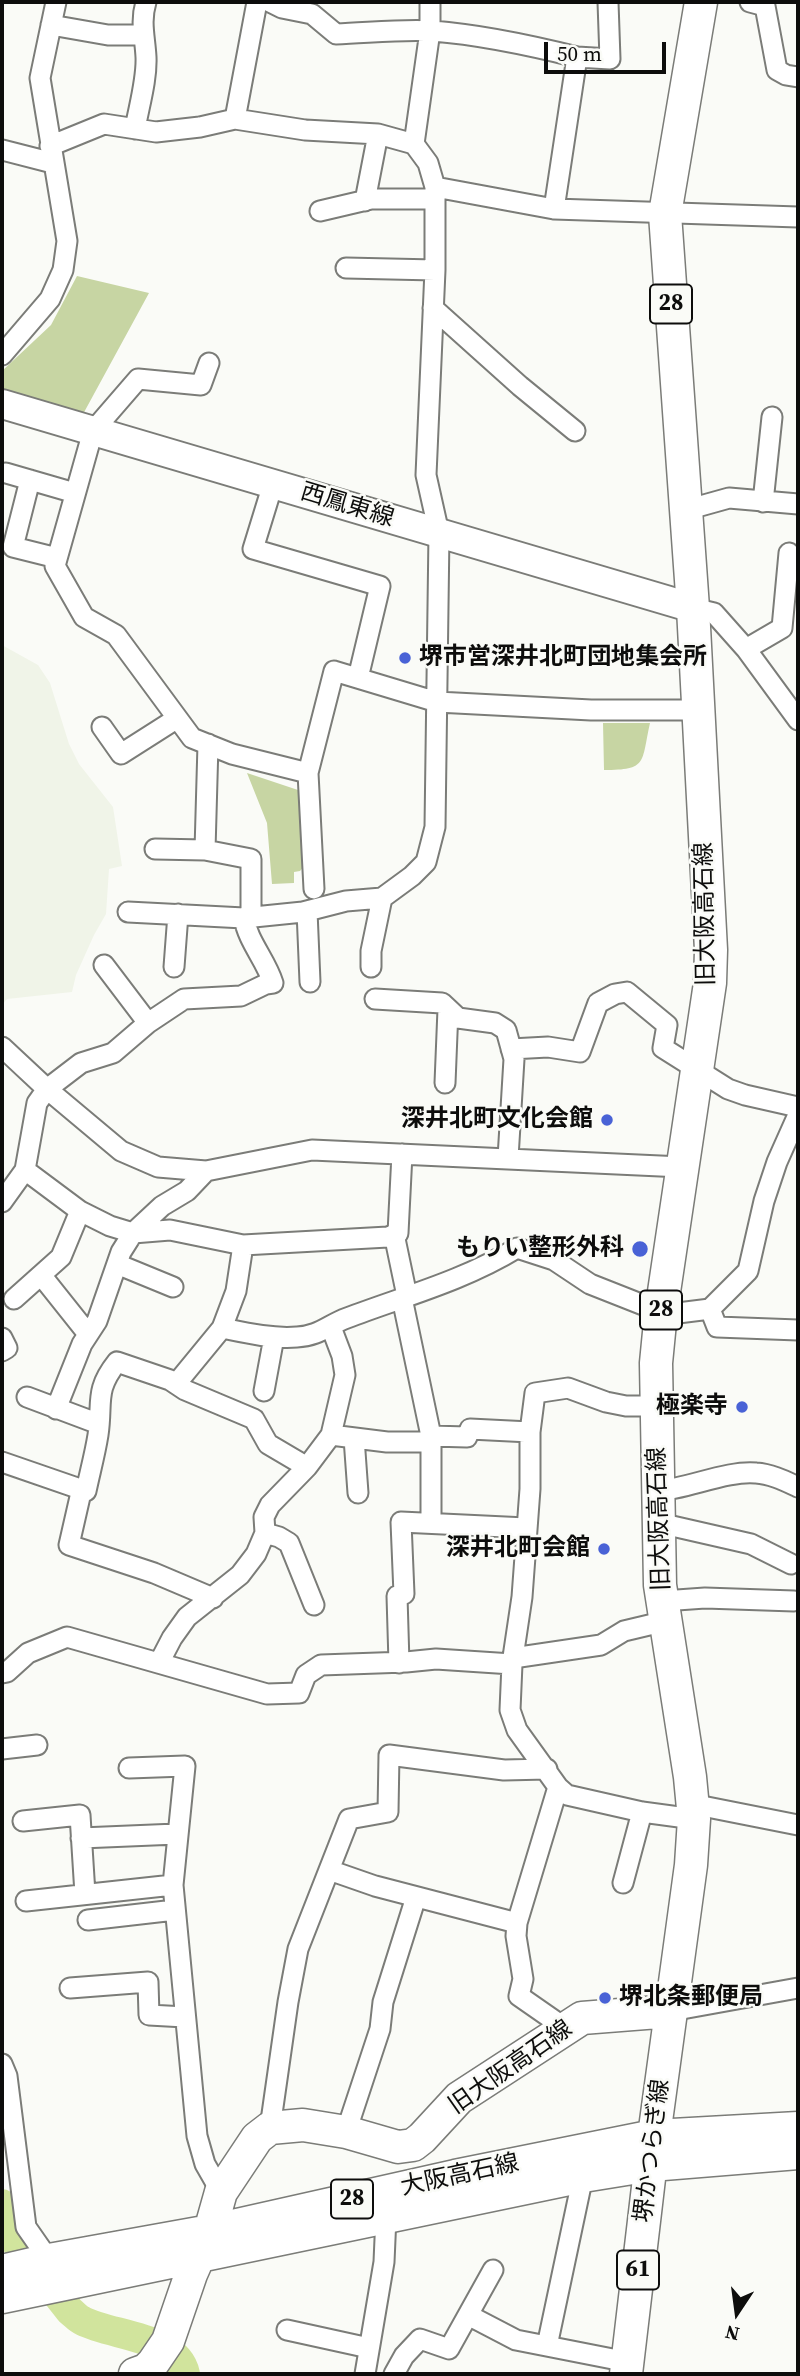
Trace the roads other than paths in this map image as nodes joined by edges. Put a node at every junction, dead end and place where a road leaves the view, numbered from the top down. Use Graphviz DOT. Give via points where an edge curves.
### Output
graph roads {
  1 [pos="56,2"];
  2 [pos="146,2"];
  3 [pos="257,2"];
  4 [pos="270,2"];
  5 [pos="430,2"];
  6 [pos="608,2"];
  7 [pos="701,2"];
  8 [pos="750,2"];
  9 [pos="51,25"];
  10 [pos="430,31"];
  11 [pos="142,35"];
  12 [pos="577,57"];
  13 [pos="798,77"];
  14 [pos="235,119"];
  15 [pos="135,129"];
  16 [pos="378,134"];
  17 [pos="414,144"];
  18 [pos="2,150"];
  19 [pos="51,154"];
  20 [pos="435,193"];
  21 [pos="365,201"];
  22 [pos="554,209"];
  23 [pos="320,211"];
  24 [pos="665,214"];
  25 [pos="798,217"];
  26 [pos="346,268"];
  27 [pos="435,270"];
  28 [pos="433,308"];
  29 [pos="2,355"];
  30 [pos="209,363"];
  31 [pos="2,404"];
  32 [pos="772,417"];
  33 [pos="93,431"];
  34 [pos="575,431"];
  35 [pos="6,474"];
  36 [pos="30,480"];
  37 [pos="273,484"];
  38 [pos="75,493"];
  39 [pos="763,502"];
  40 [pos="798,504"];
  41 [pos="686,510"];
  42 [pos="439,533"];
  43 [pos="789,552"];
  44 [pos="57,558"];
  45 [pos="693,608"];
  46 [pos="791,617"];
  47 [pos="746,649"];
  48 [pos="358,678"];
  49 [pos="437,702"];
  50 [pos="698,710"];
  51 [pos="176,719"];
  52 [pos="798,719"];
  53 [pos="102,727"];
  54 [pos="208,744"];
  55 [pos="308,773"];
  56 [pos="155,849"];
  57 [pos="205,850"];
  58 [pos="314,889"];
  59 [pos="382,898"];
  60 [pos="307,911"];
  61 [pos="128,912"];
  62 [pos="178,914"];
  63 [pos="248,917"];
  64 [pos="104,965"];
  65 [pos="174,967"];
  66 [pos="371,967"];
  67 [pos="310,982"];
  68 [pos="375,999"];
  69 [pos="448,1009"];
  70 [pos="148,1023"];
  71 [pos="2,1047"];
  72 [pos="511,1049"];
  73 [pos="697,1068"];
  74 [pos="445,1083"];
  75 [pos="47,1089"];
  76 [pos="798,1107"];
  77 [pos="798,1115"];
  78 [pos="402,1154"];
  79 [pos="508,1158"];
  80 [pos="682,1167"];
  81 [pos="25,1170"];
  82 [pos="206,1171"];
  83 [pos="2,1202"];
  84 [pos="80,1211"];
  85 [pos="133,1233"];
  86 [pos="394,1234"];
  87 [pos="243,1245"];
  88 [pos="117,1264"];
  89 [pos="41,1275"];
  90 [pos="173,1287"];
  91 [pos="405,1297"];
  92 [pos="13,1299"];
  93 [pos="710,1309"];
  94 [pos="661,1312"];
  95 [pos="331,1327"];
  96 [pos="222,1328"];
  97 [pos="798,1330"];
  98 [pos="88,1334"];
  99 [pos="274,1337"];
  100 [pos="2,1338"];
  101 [pos="2,1351"];
  102 [pos="176,1384"];
  103 [pos="264,1391"];
  104 [pos="27,1397"];
  105 [pos="657,1406"];
  106 [pos="57,1409"];
  107 [pos="99,1424"];
  108 [pos="530,1432"];
  109 [pos="331,1435"];
  110 [pos="354,1438"];
  111 [pos="431,1439"];
  112 [pos="2,1462"];
  113 [pos="307,1467"];
  114 [pos="798,1487"];
  115 [pos="82,1488"];
  116 [pos="659,1491"];
  117 [pos="358,1493"];
  118 [pos="431,1523"];
  119 [pos="659,1523"];
  120 [pos="526,1528"];
  121 [pos="265,1533"];
  122 [pos="791,1564"];
  123 [pos="214,1598"];
  124 [pos="794,1601"];
  125 [pos="314,1605"];
  126 [pos="664,1611"];
  127 [pos="512,1661"];
  128 [pos="159,1663"];
  129 [pos="399,1663"];
  130 [pos="2,1673"];
  131 [pos="37,1745"];
  132 [pos="2,1749"];
  133 [pos="128,1768"];
  134 [pos="547,1769"];
  135 [pos="558,1787"];
  136 [pos="642,1812"];
  137 [pos="693,1812"];
  138 [pos="23,1821"];
  139 [pos="798,1825"];
  140 [pos="177,1834"];
  141 [pos="81,1838"];
  142 [pos="329,1870"];
  143 [pos="623,1882"];
  144 [pos="173,1885"];
  145 [pos="85,1894"];
  146 [pos="416,1897"];
  147 [pos="26,1901"];
  148 [pos="175,1910"];
  149 [pos="88,1920"];
  150 [pos="517,1923"];
  151 [pos="70,1987"];
  152 [pos="798,1988"];
  153 [pos="671,2011"];
  154 [pos="186,2017"];
  155 [pos="565,2028"];
  156 [pos="2,2064"];
  157 [pos="270,2128"];
  158 [pos="798,2128"];
  159 [pos="346,2132"];
  160 [pos="653,2151"];
  161 [pos="798,2153"];
  162 [pos="583,2176"];
  163 [pos="221,2192"];
  164 [pos="386,2216"];
  165 [pos="204,2243"];
  166 [pos="493,2270"];
  167 [pos="36,2273"];
  168 [pos="2,2297"];
  169 [pos="468,2315"];
  170 [pos="288,2330"];
  171 [pos="547,2346"];
  172 [pos="369,2348"];
  173 [pos="156,2362"];
  174 [pos="627,2368"];
  175 [pos="365,2374"];
  176 [pos="394,2374"];
  1 -- 9 [label="street"];
  2 -- 11 [label="street"];
  3 -- 14 [label="street"];
  4 -- 10 [label="street" via="312,14 336,34"];
  5 -- 10 [label="street"];
  6 -- 12 [label="street" via="610,59"];
  7 -- 24 [label="main road, 旧大阪高石線 / 28"];
  8 -- 13 [label="street" via="765,6 777,70"];
  9 -- 11 [label="street" via="108,35"];
  9 -- 19 [label="street" via="40,78"];
  10 -- 12 [label="street" via="516,42"];
  10 -- 17 [label="street"];
  11 -- 15 [label="street" via="146,58"];
  12 -- 22 [label="street"];
  14 -- 15 [label="street" via="156,132"];
  14 -- 16 [label="street" via="305,130"];
  15 -- 19 [label="street" via="104,124"];
  16 -- 17 [label="street"];
  16 -- 21 [label="street"];
  17 -- 20 [label="street" via="428,163"];
  18 -- 19 [label="street"];
  19 -- 29 [label="street" via="67,241 63,270 50,299"];
  20 -- 21 [label="street"];
  20 -- 22 [label="street"];
  20 -- 27 [label="street"];
  21 -- 23 [label="street"];
  22 -- 24 [label="street"];
  24 -- 25 [label="street"];
  24 -- 41 [label="main road, 旧大阪高石線 / 28"];
  26 -- 27 [label="street"];
  27 -- 28 [label="street"];
  28 -- 34 [label="street"];
  28 -- 42 [label="street" via="426,475"];
  30 -- 33 [label="street" via="201,385 138,379"];
  31 -- 33 [label="main road, 西鳳東線"];
  32 -- 39 [label="street"];
  33 -- 37 [label="main road, 西鳳東線"];
  33 -- 38 [label="street"];
  35 -- 36 [label="street"];
  36 -- 38 [label="street"];
  36 -- 44 [label="street" via="13,547"];
  37 -- 42 [label="main road, 西鳳東線"];
  37 -- 48 [label="street" via="253,549 380,586"];
  38 -- 44 [label="street"];
  39 -- 40 [label="street"];
  39 -- 41 [label="street" via="729,498"];
  41 -- 45 [label="main road, 旧大阪高石線 / 28"];
  42 -- 45 [label="main road, 西鳳東線"];
  42 -- 49 [label="street"];
  43 -- 46 [label="street"];
  44 -- 51 [label="street" via="55,566 84,617 116,635"];
  45 -- 47 [label="street" via="713,613"];
  45 -- 50 [label="main road, 旧大阪高石線 / 28"];
  46 -- 47 [label="street" via="782,628"];
  47 -- 52 [label="street"];
  48 -- 49 [label="street"];
  48 -- 55 [label="street" via="334,671"];
  49 -- 50 [label="street"];
  49 -- 59 [label="street" via="435,827 426,862"];
  50 -- 73 [label="main road, 旧大阪高石線 / 28" via="712,950"];
  51 -- 53 [label="street" via="121,754"];
  51 -- 54 [label="street" via="192,738"];
  54 -- 55 [label="street"];
  54 -- 57 [label="street"];
  55 -- 58 [label="street"];
  56 -- 57 [label="street"];
  57 -- 63 [label="street" via="251,859"];
  59 -- 60 [label="street"];
  59 -- 66 [label="street"];
  60 -- 63 [label="street"];
  60 -- 67 [label="street"];
  61 -- 62 [label="street"];
  62 -- 63 [label="street"];
  62 -- 65 [label="street"];
  63 -- 70 [label="street" via="246,931 273,983 241,996 184,999"];
  64 -- 70 [label="street"];
  68 -- 69 [label="street" via="442,1003"];
  69 -- 72 [label="street" via="458,1018 495,1023 506,1030"];
  69 -- 74 [label="street"];
  70 -- 75 [label="street" via="113,1053 81,1063"];
  71 -- 75 [label="street"];
  72 -- 73 [label="street" via="548,1047 580,1052 598,1003 627,992 667,1025 663,1048"];
  72 -- 79 [label="street"];
  73 -- 76 [label="street" via="745,1096"];
  73 -- 80 [label="main road, 旧大阪高石線 / 28"];
  75 -- 81 [label="street" via="37,1103"];
  75 -- 82 [label="street" via="121,1151 158,1167"];
  77 -- 93 [label="street" via="772,1175 748,1271"];
  78 -- 79 [label="street"];
  78 -- 82 [label="street" via="312,1150"];
  78 -- 86 [label="street" via="398,1233"];
  79 -- 80 [label="street"];
  80 -- 94 [label="main road, 旧大阪高石線 / 28"];
  81 -- 83 [label="street"];
  81 -- 84 [label="street"];
  82 -- 85 [label="street"];
  84 -- 85 [label="street"];
  84 -- 89 [label="street" via="61,1257"];
  85 -- 87 [label="street" via="170,1230"];
  85 -- 88 [label="street"];
  86 -- 87 [label="street"];
  86 -- 91 [label="street"];
  87 -- 96 [label="street" via="236,1291"];
  88 -- 90 [label="street"];
  88 -- 98 [label="street"];
  89 -- 92 [label="street"];
  89 -- 98 [label="street"];
  91 -- 94 [label="street" via="456,1281 517,1248 554,1260 590,1284"];
  91 -- 95 [label="street"];
  91 -- 111 [label="street"];
  93 -- 94 [label="street"];
  93 -- 97 [label="street" via="718,1327"];
  94 -- 105 [label="main road, 旧大阪高石線 / 28"];
  95 -- 99 [label="street" via="320,1334"];
  95 -- 109 [label="street" via="345,1375"];
  96 -- 99 [label="street"];
  96 -- 102 [label="street"];
  98 -- 106 [label="street"];
  99 -- 103 [label="street"];
  100 -- 101 [label="street" via="7,1348"];
  102 -- 107 [label="street" via="117,1362 101,1391"];
  102 -- 113 [label="street" via="254,1419 268,1444"];
  104 -- 106 [label="street"];
  105 -- 108 [label="street" via="606,1402 568,1388 535,1393"];
  105 -- 116 [label="main road, 旧大阪高石線 / 28"];
  106 -- 107 [label="street"];
  107 -- 115 [label="street" via="86,1491"];
  108 -- 111 [label="street" via="470,1429 467,1437"];
  108 -- 120 [label="street"];
  109 -- 110 [label="street"];
  109 -- 113 [label="street"];
  110 -- 111 [label="street" via="387,1442"];
  110 -- 117 [label="street"];
  111 -- 118 [label="street"];
  112 -- 115 [label="street"];
  113 -- 121 [label="street" via="270,1505 264,1517"];
  114 -- 116 [label="street" via="755,1472"];
  115 -- 123 [label="street" via="69,1545"];
  116 -- 119 [label="main road, 旧大阪高石線 / 28"];
  118 -- 120 [label="street"];
  118 -- 129 [label="street" via="401,1522 404,1594 397,1596"];
  119 -- 122 [label="street" via="751,1544"];
  119 -- 126 [label="main road, 旧大阪高石線 / 28"];
  120 -- 127 [label="street"];
  121 -- 123 [label="street" via="240,1575"];
  121 -- 125 [label="street" via="289,1543"];
  123 -- 128 [label="street" via="187,1617"];
  124 -- 126 [label="street" via="705,1598"];
  126 -- 127 [label="street" via="601,1645"];
  126 -- 137 [label="main road, 旧大阪高石線 / 28"];
  127 -- 129 [label="street"];
  127 -- 134 [label="street" via="510,1710 517,1730"];
  128 -- 129 [label="street" via="267,1693 299,1693 306,1675 321,1665"];
  128 -- 130 [label="street" via="67,1637 28,1654"];
  131 -- 132 [label="street"];
  133 -- 140 [label="street" via="185,1766"];
  134 -- 135 [label="street"];
  134 -- 142 [label="street" via="504,1770 389,1755 388,1812 349,1819"];
  135 -- 136 [label="street" via="566,1795"];
  135 -- 150 [label="street"];
  136 -- 137 [label="street"];
  136 -- 143 [label="street"];
  137 -- 139 [label="street"];
  137 -- 153 [label="main road, 旧大阪高石線 / 28" via="691,1865"];
  138 -- 141 [label="street" via="80,1815"];
  140 -- 141 [label="street"];
  140 -- 144 [label="street"];
  141 -- 145 [label="street"];
  142 -- 146 [label="street"];
  142 -- 157 [label="street" via="298,1949"];
  144 -- 145 [label="street"];
  144 -- 148 [label="street"];
  145 -- 147 [label="street"];
  146 -- 150 [label="street"];
  146 -- 159 [label="street"];
  148 -- 149 [label="street"];
  148 -- 154 [label="street"];
  150 -- 155 [label="street" via="523,1979 519,1996"];
  151 -- 154 [label="street" via="148,1982 149,2015"];
  152 -- 153 [label="street"];
  153 -- 155 [label="main road, 旧大阪高石線" via="582,2018"];
  153 -- 160 [label="main road, 堺かつらぎ線 / 61"];
  154 -- 163 [label="street" via="197,2136 205,2164"];
  155 -- 159 [label="main road, 旧大阪高石線" via="459,2098 412,2145 398,2147"];
  156 -- 167 [label="street"];
  157 -- 159 [label="main road, 旧大阪高石線" via="303,2125"];
  157 -- 163 [label="main road" via="257,2138"];
  158 -- 160 [label="main road, 大阪高石線 / 28"];
  160 -- 161 [label="main road, 大阪高石線 / 28"];
  160 -- 162 [label="main road, 大阪高石線 / 28"];
  160 -- 165 [label="main road, 大阪高石線 / 28" via="455,2176"];
  160 -- 174 [label="main road, 堺かつらぎ線 / 61"];
  162 -- 164 [label="main road, 大阪高石線 / 28"];
  162 -- 171 [label="street"];
  163 -- 165 [label="main road"];
  164 -- 165 [label="main road, 大阪高石線 / 28"];
  164 -- 172 [label="street" via="384,2262"];
  165 -- 167 [label="main road, 大阪高石線 / 28"];
  165 -- 173 [label="main road"];
  166 -- 169 [label="street"];
  167 -- 168 [label="main road, 大阪高石線 / 28"];
  169 -- 171 [label="street" via="516,2340"];
  169 -- 176 [label="street" via="449,2349 420,2339"];
  170 -- 172 [label="street"];
  171 -- 174 [label="street"];
  172 -- 175 [label="street"];
}
